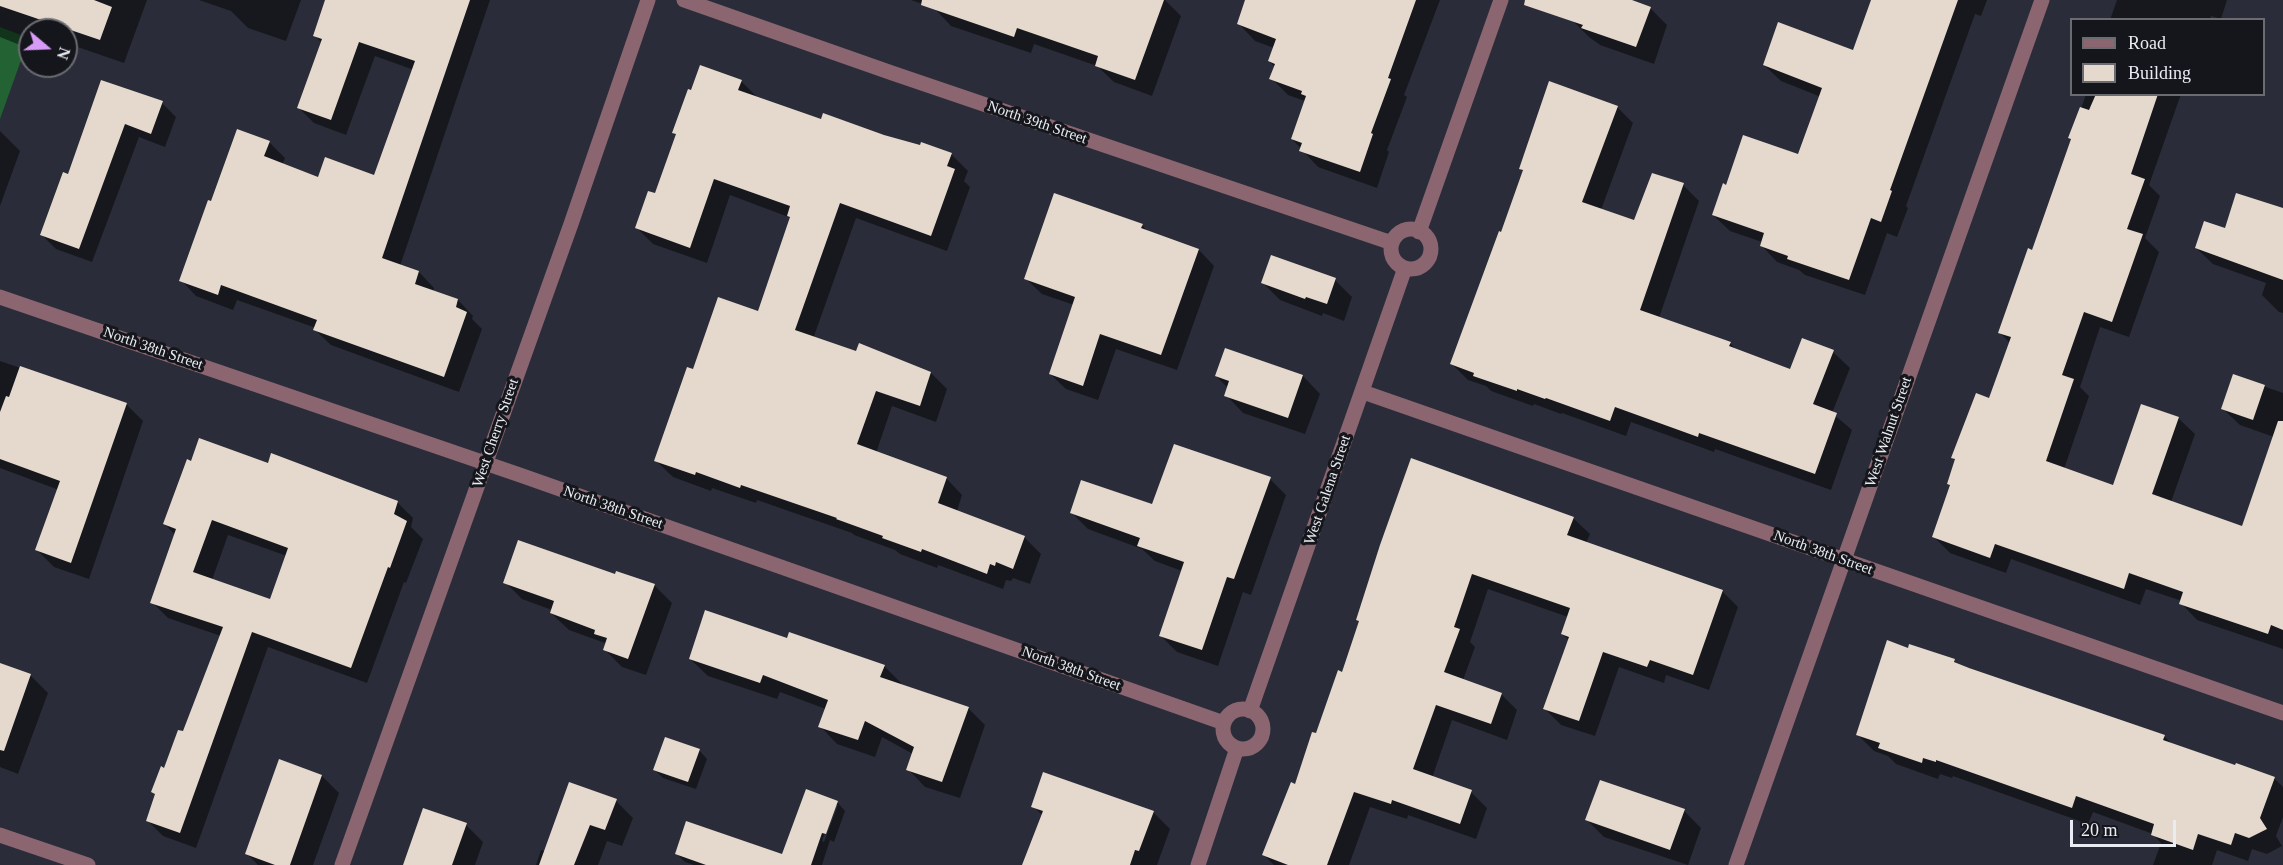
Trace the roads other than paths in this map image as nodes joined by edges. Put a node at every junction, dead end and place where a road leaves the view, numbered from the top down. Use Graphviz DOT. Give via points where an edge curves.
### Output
graph roads {
  1 [pos="648,0"];
  2 [pos="684,0"];
  3 [pos="1501,0"];
  4 [pos="2042,0"];
  5 [pos="1419,232"];
  6 [pos="1392,243"];
  7 [pos="1405,268"];
  8 [pos="0,297"];
  9 [pos="1363,392"];
  10 [pos="485,464"];
  11 [pos="1844,561"];
  12 [pos="1250,711"];
  13 [pos="2283,713"];
  14 [pos="1224,723"];
  15 [pos="1237,748"];
  16 [pos="0,835"];
  17 [pos="88,865"];
  18 [pos="342,865"];
  19 [pos="1198,865"];
  20 [pos="1736,865"];
  1 -- 10 [label="street, West Cherry Street"];
  2 -- 6 [label="street, North 39th Street"];
  3 -- 5 [label="street"];
  4 -- 11 [label="street, West Walnut Street"];
  5 -- 6 [label="street" via="1399,233"];
  5 -- 7 [label="street" via="1429,243 1430,255 1424,265"];
  6 -- 7 [label="street" via="1395,262"];
  7 -- 9 [label="street, West Galena Street"];
  8 -- 10 [label="street, North 38th Street"];
  9 -- 11 [label="street, North 38th Street"];
  9 -- 12 [label="street, West Galena Street"];
  10 -- 14 [label="street, North 38th Street"];
  10 -- 18 [label="street, West Cherry Street"];
  11 -- 13 [label="street, North 38th Street"];
  11 -- 20 [label="street, West Walnut Street"];
  12 -- 14 [label="street" via="1236,710"];
  12 -- 15 [label="street" via="1262,722 1262,735 1256,745"];
  14 -- 15 [label="street" via="1227,742"];
  15 -- 19 [label="street"];
  16 -- 17 [label="street"];
}
